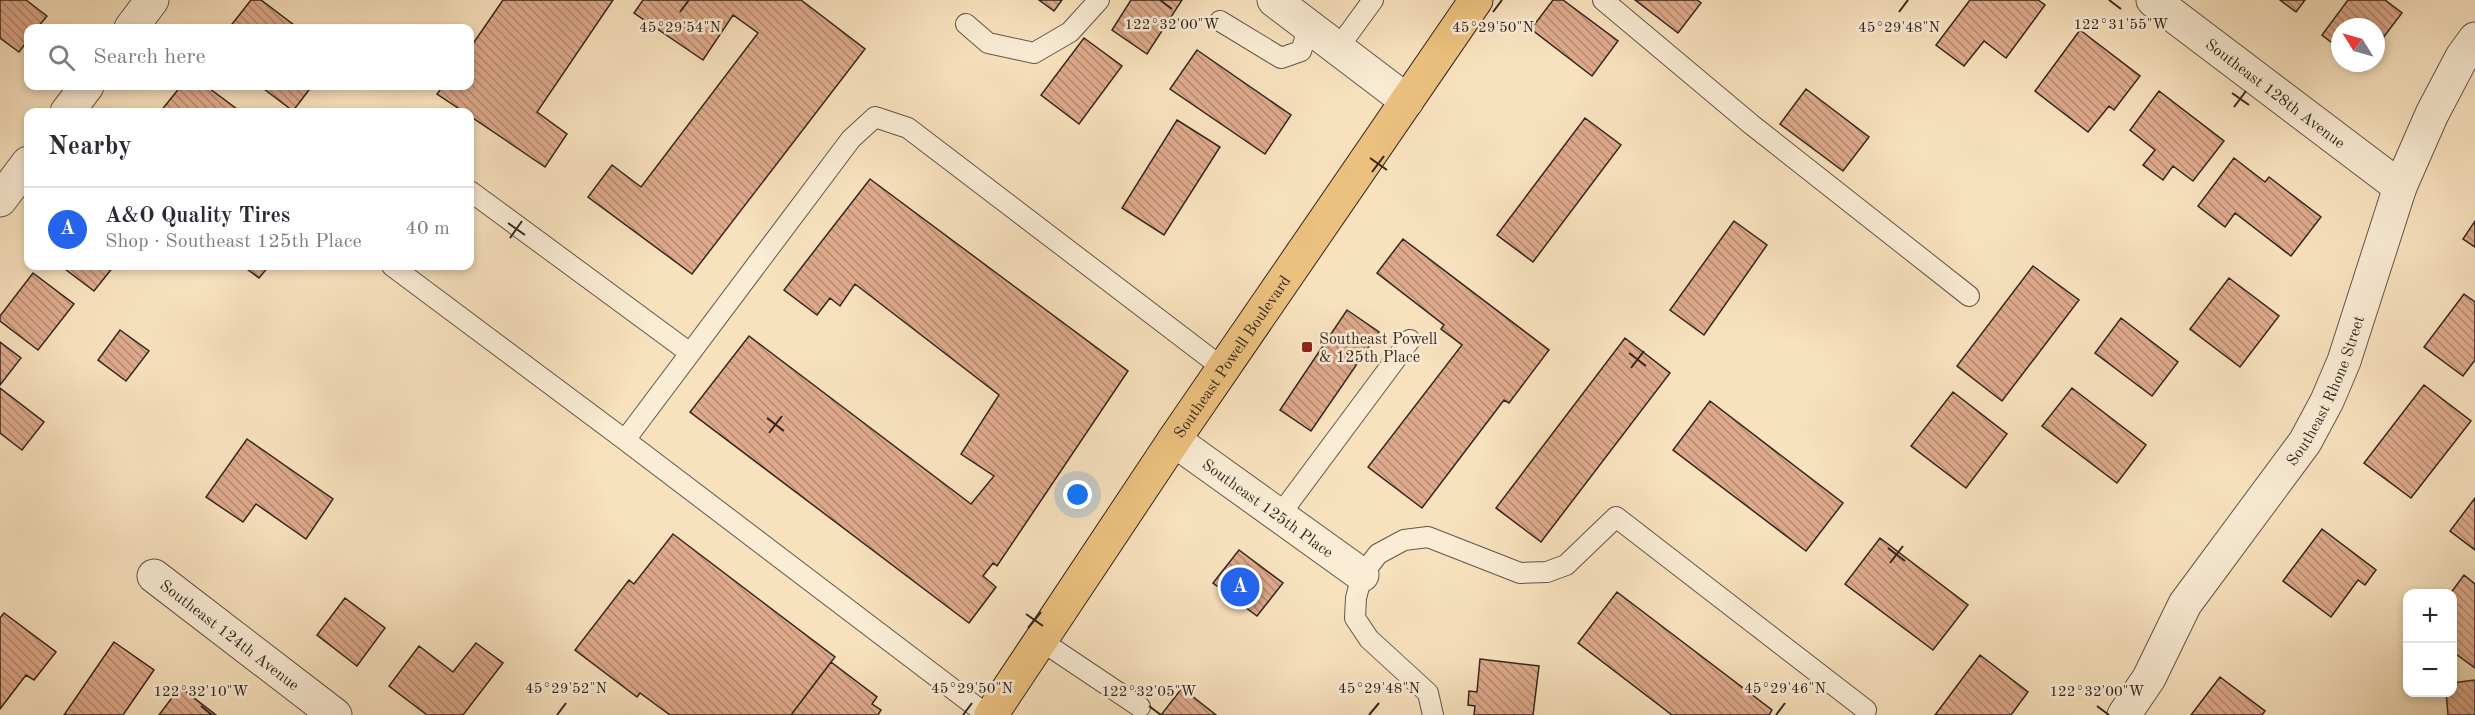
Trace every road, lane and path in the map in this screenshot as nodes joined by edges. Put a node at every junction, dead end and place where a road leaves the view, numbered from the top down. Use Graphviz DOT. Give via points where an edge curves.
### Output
graph roads {
  1 [pos="152,0"];
  2 [pos="1099,0"];
  3 [pos="1274,0"];
  4 [pos="1373,0"];
  5 [pos="1476,0"];
  6 [pos="1603,0"];
  7 [pos="2153,0"];
  8 [pos="1220,21"];
  9 [pos="134,24"];
  10 [pos="966,24"];
  11 [pos="1309,27"];
  12 [pos="2475,39"];
  13 [pos="1338,48"];
  14 [pos="84,90"];
  15 [pos="1407,101"];
  16 [pos="70,108"];
  17 [pos="24,168"];
  18 [pos="2400,187"];
  19 [pos="474,194"];
  20 [pos="0,200"];
  21 [pos="397,270"];
  22 [pos="1969,296"];
  23 [pos="1410,340"];
  24 [pos="690,353"];
  25 [pos="1224,369"];
  26 [pos="625,440"];
  27 [pos="1174,440"];
  28 [pos="1280,516"];
  29 [pos="1362,575"];
  30 [pos="154,576"];
  31 [pos="1040,640"];
  32 [pos="1140,707"];
  33 [pos="1866,710"];
  34 [pos="335,715"];
  35 [pos="989,715"];
  36 [pos="1433,715"];
  37 [pos="2124,715"];
  1 -- 9 [label="street"];
  2 -- 10 [label="lane" via="1070,32 1034,53 988,43"];
  3 -- 11 [label="street"];
  4 -- 13 [label="lane"];
  5 -- 15 [label="main road, Southeast Powell Boulevard"];
  6 -- 22 [label="lane" via="1752,125"];
  7 -- 18 [label="street, Southeast 128th Avenue"];
  8 -- 11 [label="lane" via="1281,58 1301,51"];
  11 -- 13 [label="street"];
  12 -- 18 [label="street, Southeast Rhone Street" via="2432,114"];
  13 -- 15 [label="street"];
  14 -- 16 [label="street"];
  15 -- 25 [label="main road, Southeast Powell Boulevard"];
  17 -- 20 [label="street"];
  18 -- 37 [label="street, Southeast Rhone Street" via="2344,361 2327,401 2305,442 2185,604 2149,678"];
  19 -- 24 [label="lane"];
  21 -- 26 [label="lane"];
  23 -- 28 [label="lane"];
  24 -- 25 [label="lane" via="851,139 875,117 908,128"];
  24 -- 26 [label="lane"];
  25 -- 27 [label="main road, Southeast Powell Boulevard"];
  26 -- 35 [label="lane"];
  27 -- 28 [label="street, Southeast 125th Place"];
  27 -- 31 [label="main road, Southeast Powell Boulevard"];
  28 -- 29 [label="street, Southeast 125th Place"];
  29 -- 33 [label="lane" via="1378,554 1404,540 1428,537 1520,573 1547,572 1566,565 1616,517"];
  29 -- 36 [label="lane" via="1355,618 1370,639 1428,693"];
  30 -- 34 [label="street, Southeast 124th Avenue"];
  31 -- 32 [label="lane"];
  31 -- 35 [label="main road, Southeast Powell Boulevard"];
}
